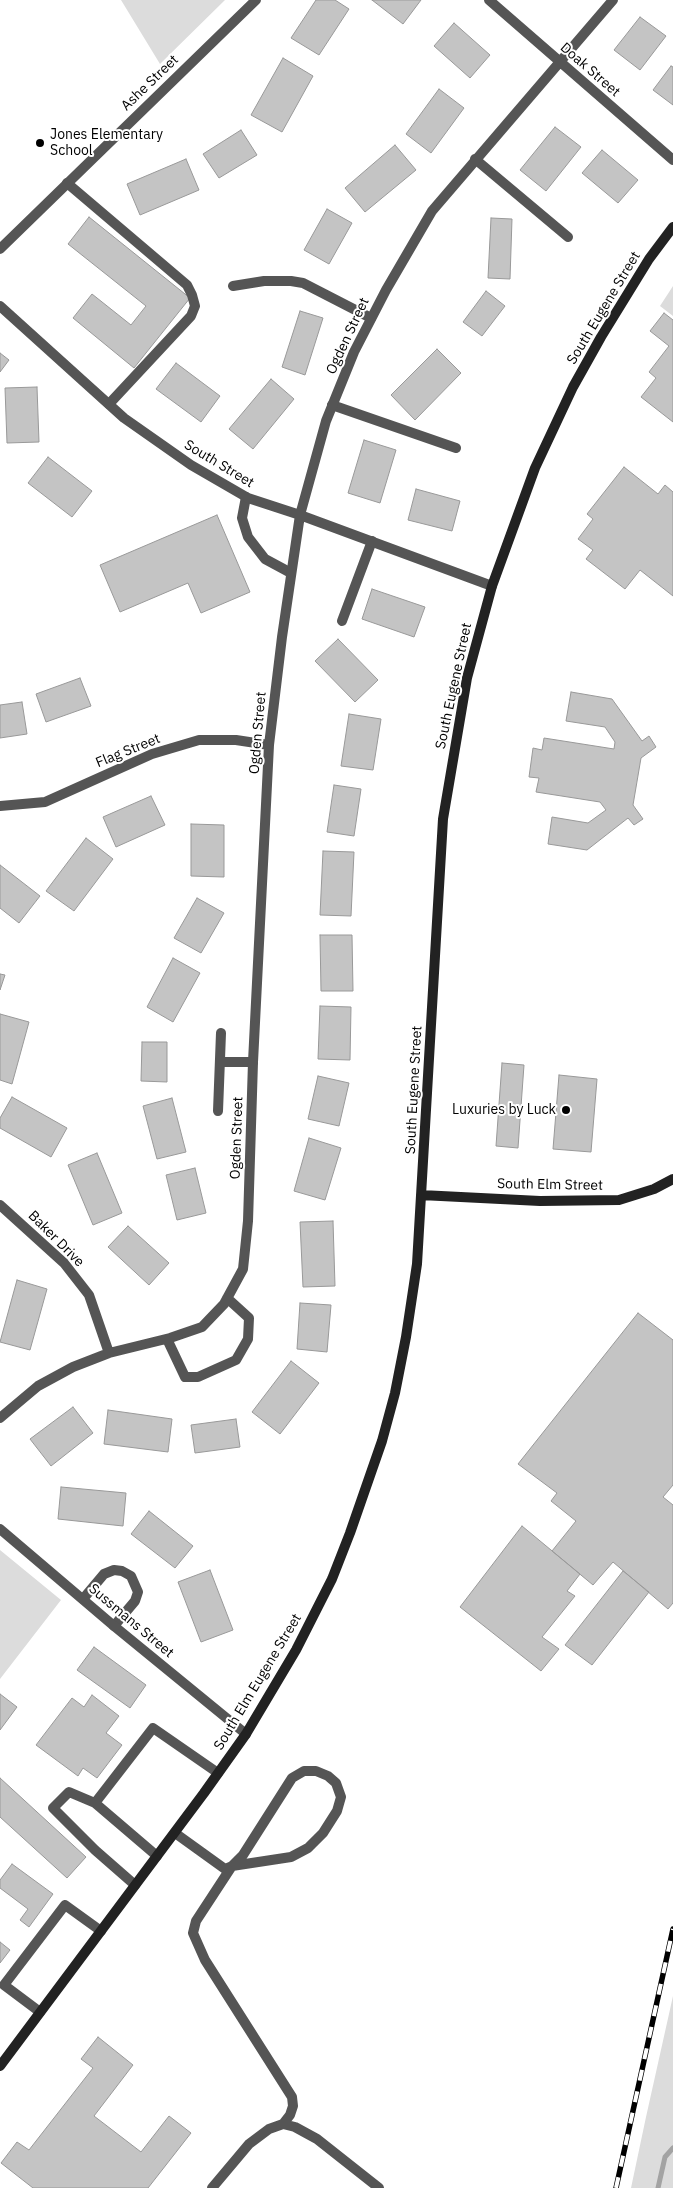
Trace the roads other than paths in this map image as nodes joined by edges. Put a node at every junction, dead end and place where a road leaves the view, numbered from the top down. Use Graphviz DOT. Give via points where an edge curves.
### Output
graph roads {
  1 [pos="256,0"];
  2 [pos="489,0"];
  3 [pos="613,0"];
  4 [pos="560,62"];
  5 [pos="475,159"];
  6 [pos="673,160"];
  7 [pos="67,183"];
  8 [pos="673,227"];
  9 [pos="568,237"];
  10 [pos="0,249"];
  11 [pos="233,286"];
  12 [pos="0,306"];
  13 [pos="371,318"];
  14 [pos="108,404"];
  15 [pos="332,405"];
  16 [pos="456,448"];
  17 [pos="246,496"];
  18 [pos="300,515"];
  19 [pos="372,542"];
  20 [pos="291,573"];
  21 [pos="492,586"];
  22 [pos="342,621"];
  23 [pos="269,745"];
  24 [pos="0,806"];
  25 [pos="221,1033"];
  26 [pos="220,1062"];
  27 [pos="253,1062"];
  28 [pos="218,1111"];
  29 [pos="673,1178"];
  30 [pos="422,1195"];
  31 [pos="0,1205"];
  32 [pos="227,1298"];
  33 [pos="167,1339"];
  34 [pos="109,1353"];
  35 [pos="0,1418"];
  36 [pos="0,1528"];
  37 [pos="83,1599"];
  38 [pos="114,1626"];
  39 [pos="246,1734"];
  40 [pos="218,1773"];
  41 [pos="95,1803"];
  42 [pos="174,1833"];
  43 [pos="157,1856"];
  44 [pos="232,1866"];
  45 [pos="136,1885"];
  46 [pos="101,1931"];
  47 [pos="40,2012"];
  48 [pos="0,2066"];
  49 [pos="283,2124"];
  50 [pos="212,2188"];
  51 [pos="379,2188"];
  1 -- 7 [label="street, Ashe Street"];
  2 -- 4 [label="street, Doak Street"];
  3 -- 4 [label="street, Ogden Street"];
  4 -- 5 [label="street, Ogden Street"];
  4 -- 6 [label="street, Doak Street"];
  5 -- 9 [label="street"];
  5 -- 13 [label="street, Ogden Street" via="432,210"];
  7 -- 10 [label="street, Ashe Street"];
  7 -- 14 [label="street" via="187,285 192,295 194,306 191,316"];
  8 -- 21 [label="main road, South Eugene Street" via="644,267 573,387 535,468"];
  11 -- 13 [label="street" via="264,281 303,283"];
  12 -- 14 [label="street, South Street"];
  13 -- 15 [label="street, Ogden Street"];
  14 -- 17 [label="street, South Street" via="191,465"];
  15 -- 16 [label="street"];
  15 -- 18 [label="street, Ogden Street"];
  17 -- 18 [label="street, South Street"];
  17 -- 20 [label="street" via="242,518 248,538 265,559"];
  18 -- 19 [label="street, South Street"];
  18 -- 20 [label="street, Ogden Street"];
  19 -- 21 [label="street, South Street"];
  19 -- 22 [label="street"];
  20 -- 23 [label="street, Ogden Street"];
  21 -- 30 [label="main road, South Eugene Street" via="467,678 443,819"];
  23 -- 24 [label="street, Flag Street" via="236,740 199,740 152,754 45,802"];
  23 -- 27 [label="street, Ogden Street"];
  25 -- 26 [label="street"];
  26 -- 27 [label="street"];
  26 -- 28 [label="street"];
  27 -- 32 [label="street, Ogden Street" via="248,1221 243,1269"];
  29 -- 30 [label="main road, South Elm Street" via="654,1189 618,1200 540,1201"];
  30 -- 39 [label="main road, South Elm Eugene Street" via="417,1264 406,1337 382,1441 332,1579 296,1650"];
  31 -- 34 [label="street, Baker Drive" via="64,1262 89,1295"];
  32 -- 33 [label="street, Ogden Street" via="202,1327"];
  32 -- 33 [label="street" via="249,1318 248,1339 236,1360 198,1377 185,1376"];
  33 -- 34 [label="street, Ogden Street"];
  34 -- 35 [label="street, Ogden Street" via="38,1386"];
  36 -- 37 [label="street, Sussmans Street"];
  37 -- 38 [label="street, Sussmans Street"];
  37 -- 38 [label="street" via="104,1574 114,1570 130,1576 138,1592"];
  38 -- 39 [label="street, Sussmans Street"];
  39 -- 40 [label="main road, South Elm Eugene Street"];
  40 -- 41 [label="street" via="153,1728"];
  40 -- 42 [label="main road, South Elm Eugene Street"];
  41 -- 43 [label="street"];
  41 -- 45 [label="street" via="69,1792 53,1808"];
  42 -- 43 [label="main road, South Elm Eugene Street"];
  42 -- 44 [label="street" via="219,1866 225,1869"];
  43 -- 45 [label="main road, South Elm Eugene Street"];
  44 -- 44 [label="street" via="243,1855 292,1778 304,1771 316,1771 336,1783 341,1798 337,1811 308,1848 291,1857"];
  44 -- 49 [label="street" via="196,1921 193,1933 205,1960 292,2097 290,2115"];
  45 -- 46 [label="main road, South Elm Eugene Street"];
  46 -- 47 [label="main road, South Elm Eugene Street"];
  46 -- 47 [label="street" via="65,1905 4,1985"];
  47 -- 48 [label="main road, South Elm Eugene Street"];
  49 -- 50 [label="street" via="269,2129 249,2144"];
  49 -- 51 [label="street" via="317,2139"];
}
